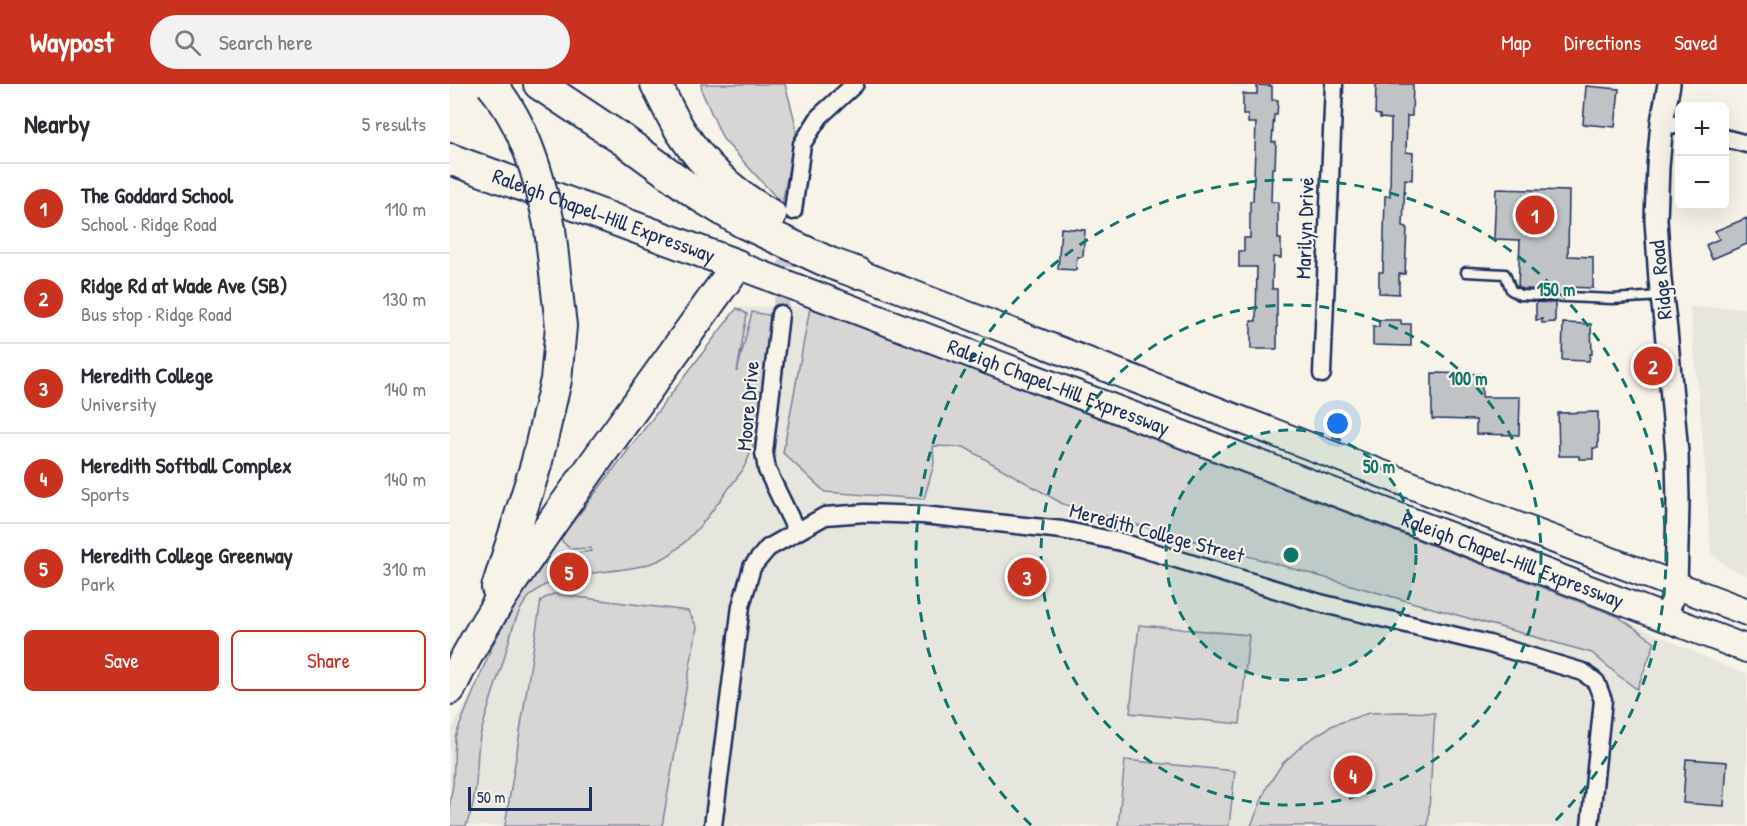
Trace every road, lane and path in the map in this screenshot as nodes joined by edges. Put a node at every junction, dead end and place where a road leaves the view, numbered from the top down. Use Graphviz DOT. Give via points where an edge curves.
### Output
graph roads {
  1 [pos="491,84"];
  2 [pos="656,84"];
  3 [pos="855,84"];
  4 [pos="1334,84"];
  5 [pos="1669,84"];
  6 [pos="544,87"];
  7 [pos="1671,124"];
  8 [pos="1729,139"];
  9 [pos="1747,144"];
  10 [pos="450,159"];
  11 [pos="793,211"];
  12 [pos="737,265"];
  13 [pos="1466,272"];
  14 [pos="858,273"];
  15 [pos="1662,296"];
  16 [pos="780,314"];
  17 [pos="1322,374"];
  18 [pos="797,532"];
  19 [pos="1676,586"];
  20 [pos="1747,612"];
  21 [pos="1666,619"];
  22 [pos="486,622"];
  23 [pos="1747,649"];
  24 [pos="450,688"];
  25 [pos="713,826"];
  26 [pos="1590,826"];
  1 -- 22 [label="highway, bridge" via="518,126 544,199 561,326 556,380 536,465"];
  2 -- 14 [label="highway" via="682,134 717,176 737,194 804,234"];
  3 -- 11 [label="street" via="820,116 802,144"];
  4 -- 17 [label="street, Marilyn Drive"];
  5 -- 7 [label="street, Ridge Road"];
  6 -- 14 [label="highway, Raleigh Chapel–Hill Expressway" via="742,222"];
  7 -- 15 [label="street, Ridge Road" via="1658,167 1656,220"];
  8 -- 9 [label="street"];
  10 -- 12 [label="highway, Raleigh Chapel–Hill Expressway"];
  12 -- 21 [label="main road, Raleigh Chapel–Hill Expressway"];
  12 -- 22 [label="highway" via="598,457"];
  13 -- 15 [label="lane" via="1505,274 1511,290 1520,295 1613,299"];
  14 -- 19 [label="main road, Raleigh Chapel–Hill Expressway"];
  15 -- 19 [label="street, Ridge Road" via="1677,453"];
  16 -- 18 [label="street, Moore Drive" via="764,452 767,470"];
  18 -- 25 [label="street, Meredith College Street" via="768,548 752,567 741,606"];
  18 -- 26 [label="street, Meredith College Street" via="825,516 865,513 1062,530 1121,542 1320,603 1489,644 1583,672 1596,682 1603,700"];
  19 -- 20 [label="main road, Raleigh Chapel–Hill Expressway"];
  19 -- 21 [label="street, Ridge Road"];
  21 -- 23 [label="main road, Raleigh Chapel–Hill Expressway"];
  22 -- 24 [label="highway"];
}
